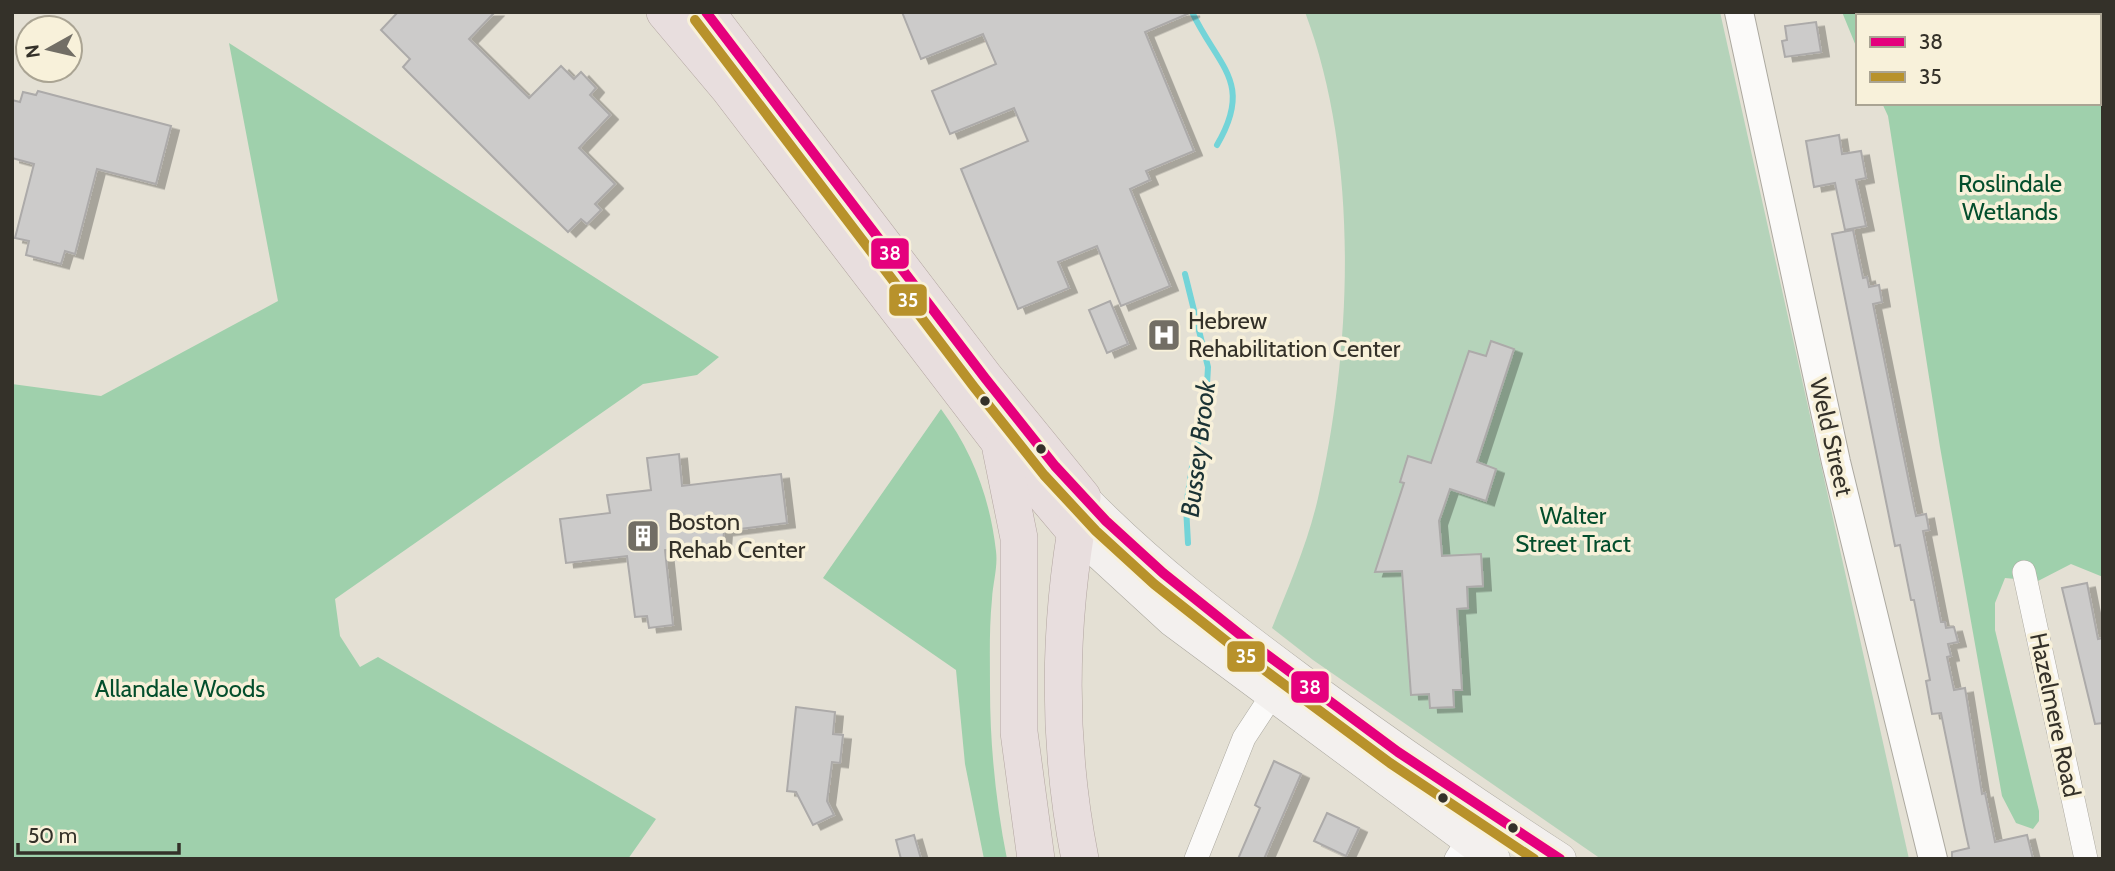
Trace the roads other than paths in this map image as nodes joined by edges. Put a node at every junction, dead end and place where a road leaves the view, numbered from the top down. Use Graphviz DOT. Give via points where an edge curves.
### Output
graph roads {
  1 [pos="665,12"];
  2 [pos="706,12"];
  3 [pos="1739,12"];
  4 [pos="999,441"];
  5 [pos="1079,514"];
  6 [pos="2024,572"];
  7 [pos="1280,683"];
  8 [pos="1486,811"];
  9 [pos="1462,850"];
  10 [pos="1036,859"];
  11 [pos="1080,859"];
  12 [pos="1196,859"];
  13 [pos="1494,859"];
  14 [pos="1560,859"];
  15 [pos="1933,859"];
  16 [pos="2086,859"];
  1 -- 4 [label="highway" via="728,87"];
  2 -- 5 [label="highway" via="977,368"];
  3 -- 15 [label="street, Weld Street" via="1836,462"];
  4 -- 5 [label="highway"];
  4 -- 10 [label="highway" via="1019,538 1019,732"];
  5 -- 7 [label="main road" via="1173,621"];
  5 -- 11 [label="highway" via="1064,609 1061,685 1066,775"];
  6 -- 16 [label="street, Hazelmere Road"];
  7 -- 8 [label="main road" via="1398,752"];
  7 -- 9 [label="main road"];
  7 -- 12 [label="street" via="1244,738"];
  8 -- 9 [label="street"];
  8 -- 14 [label="main road"];
  9 -- 13 [label="main road"];
}
